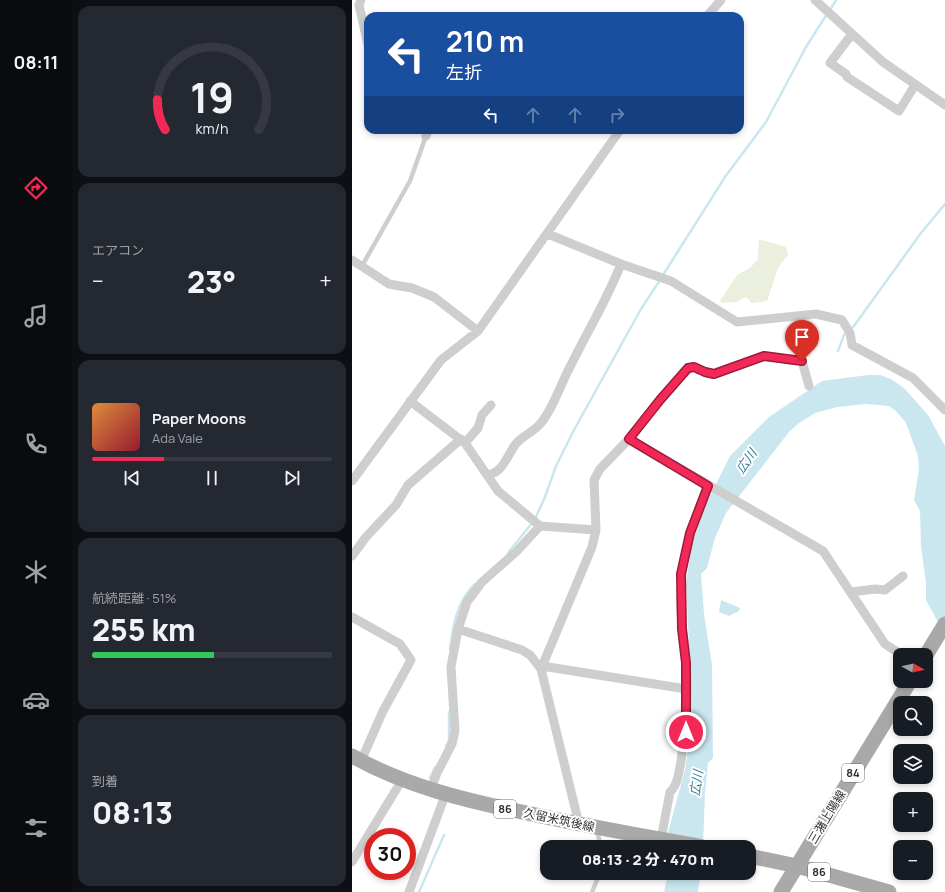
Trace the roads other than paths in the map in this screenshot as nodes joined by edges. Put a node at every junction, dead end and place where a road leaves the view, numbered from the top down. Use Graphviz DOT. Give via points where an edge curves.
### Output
graph roads {
  1 [pos="721,0"];
  2 [pos="815,0"];
  3 [pos="360,3"];
  4 [pos="710,12"];
  5 [pos="352,13"];
  6 [pos="364,24"];
  7 [pos="852,34"];
  8 [pos="915,85"];
  9 [pos="945,105"];
  10 [pos="427,134"];
  11 [pos="617,134"];
  12 [pos="548,234"];
  13 [pos="352,260"];
  14 [pos="621,264"];
  15 [pos="362,266"];
  16 [pos="478,331"];
  17 [pos="810,386"];
  18 [pos="410,401"];
  19 [pos="491,405"];
  20 [pos="945,410"];
  21 [pos="629,439"];
  22 [pos="463,441"];
  23 [pos="488,475"];
  24 [pos="353,478"];
  25 [pos="710,487"];
  26 [pos="540,526"];
  27 [pos="596,530"];
  28 [pos="352,556"];
  29 [pos="903,576"];
  30 [pos="851,592"];
  31 [pos="352,618"];
  32 [pos="945,624"];
  33 [pos="458,629"];
  34 [pos="930,648"];
  35 [pos="893,649"];
  36 [pos="541,668"];
  37 [pos="906,688"];
  38 [pos="686,689"];
  39 [pos="357,758"];
  40 [pos="402,780"];
  41 [pos="431,789"];
  42 [pos="446,793"];
  43 [pos="579,824"];
  44 [pos="596,827"];
  45 [pos="599,840"];
  46 [pos="662,840"];
  47 [pos="756,857"];
  48 [pos="352,862"];
  49 [pos="797,866"];
  50 [pos="597,880"];
  51 [pos="409,892"];
  52 [pos="592,892"];
  53 [pos="781,892"];
  54 [pos="889,892"];
  1 -- 4 [label="street"];
  2 -- 7 [label="street"];
  3 -- 5 [label="street"];
  3 -- 6 [label="street"];
  7 -- 8 [label="street" via="883,62"];
  7 -- 8 [label="street" via="830,63 847,77 899,110"];
  8 -- 9 [label="street"];
  10 -- 15 [label="lane" via="410,181"];
  11 -- 12 [label="street"];
  12 -- 14 [label="street"];
  12 -- 16 [label="street"];
  13 -- 15 [label="street"];
  14 -- 20 [label="street" via="671,281 737,322 816,314 842,320 850,333 852,345 914,378"];
  14 -- 23 [label="street" via="556,398 540,424 516,443 505,463 495,474"];
  15 -- 16 [label="street" via="389,284 412,288 434,298"];
  16 -- 18 [label="street" via="441,360"];
  17 -- 21 [label="street" via="802,361 764,356 718,373 688,368"];
  18 -- 22 [label="street"];
  18 -- 24 [label="street"];
  19 -- 22 [label="street" via="482,415 478,428"];
  21 -- 25 [label="street"];
  21 -- 27 [label="street" via="600,469 594,480"];
  22 -- 23 [label="street"];
  22 -- 28 [label="street" via="408,485 396,504"];
  23 -- 26 [label="street" via="498,491"];
  25 -- 30 [label="street" via="823,551"];
  25 -- 38 [label="street" via="688,540 681,574"];
  26 -- 27 [label="street"];
  26 -- 33 [label="street" via="516,552 482,582 466,602"];
  27 -- 36 [label="street" via="592,547"];
  29 -- 30 [label="street" via="885,590"];
  30 -- 35 [label="street" via="885,644"];
  31 -- 39 [label="street" via="400,644 411,660"];
  32 -- 34 [label="main road"];
  33 -- 36 [label="street" via="522,650"];
  33 -- 41 [label="street" via="451,667 455,731 452,744"];
  36 -- 38 [label="street"];
  36 -- 43 [label="street"];
  37 -- 49 [label="main road, 三潴上陽線 / 84"];
  38 -- 46 [label="street" via="686,732 679,770 674,788 670,792"];
  39 -- 40 [label="main road, 久留米筑後線 / 86"];
  40 -- 41 [label="main road, 久留米筑後線 / 86"];
  40 -- 48 [label="street"];
  41 -- 42 [label="main road, 久留米筑後線 / 86"];
  42 -- 43 [label="main road, 久留米筑後線 / 86" via="497,807"];
  42 -- 51 [label="street"];
  43 -- 44 [label="main road, 久留米筑後線 / 86"];
  44 -- 45 [label="lane"];
  44 -- 46 [label="main road, 久留米筑後線 / 86"];
  47 -- 49 [label="main road, 86"];
  49 -- 53 [label="main road, 三潴上陽線 / 84"];
  49 -- 54 [label="main road, 86"];
  50 -- 52 [label="lane"];
}
